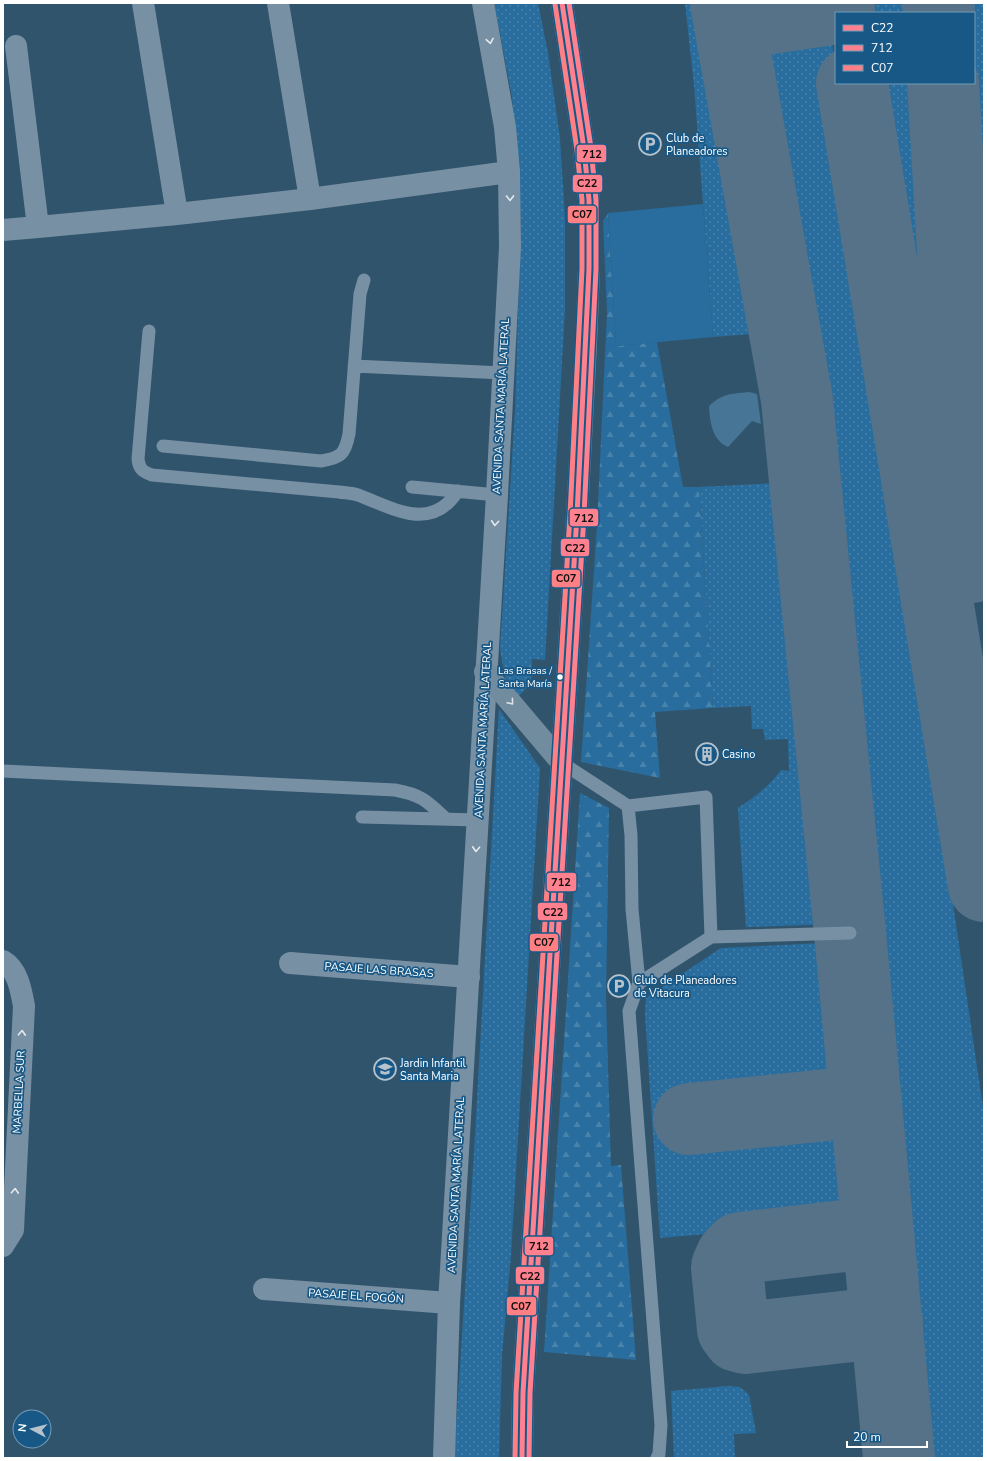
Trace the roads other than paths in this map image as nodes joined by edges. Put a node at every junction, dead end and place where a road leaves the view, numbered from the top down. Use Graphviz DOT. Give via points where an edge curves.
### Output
graph roads {
  1 [pos="143,3"];
  2 [pos="278,3"];
  3 [pos="483,3"];
  4 [pos="562,3"];
  5 [pos="16,46"];
  6 [pos="509,172"];
  7 [pos="310,199"];
  8 [pos="177,214"];
  9 [pos="38,227"];
  10 [pos="3,230"];
  11 [pos="364,280"];
  12 [pos="149,331"];
  13 [pos="354,366"];
  14 [pos="503,373"];
  15 [pos="163,446"];
  16 [pos="412,487"];
  17 [pos="458,491"];
  18 [pos="497,494"];
  19 [pos="486,672"];
  20 [pos="562,763"];
  21 [pos="3,771"];
  22 [pos="628,806"];
  23 [pos="362,817"];
  24 [pos="446,819"];
  25 [pos="478,820"];
  26 [pos="850,933"];
  27 [pos="711,937"];
  28 [pos="3,961"];
  29 [pos="290,963"];
  30 [pos="469,977"];
  31 [pos="639,983"];
  32 [pos="8,1238"];
  33 [pos="264,1289"];
  34 [pos="449,1303"];
  35 [pos="444,1458"];
  36 [pos="522,1458"];
  37 [pos="657,1458"];
  1 -- 8 [label="street"];
  2 -- 7 [label="street"];
  3 -- 6 [label="street, AVENIDA SANTA MARÍA LATERAL, one-way" via="505,127"];
  4 -- 20 [label="main road" via="589,200 586,344"];
  5 -- 9 [label="street"];
  6 -- 7 [label="street"];
  6 -- 14 [label="street, AVENIDA SANTA MARÍA LATERAL, one-way" via="510,248"];
  7 -- 8 [label="street"];
  8 -- 9 [label="street"];
  9 -- 10 [label="street"];
  11 -- 13 [label="lane" via="360,294"];
  12 -- 17 [label="lane" via="138,459 145,473 356,494 416,515 435,511 448,503"];
  13 -- 14 [label="lane"];
  13 -- 15 [label="lane" via="349,434 342,454 334,459 321,461"];
  14 -- 18 [label="street, AVENIDA SANTA MARÍA LATERAL"];
  16 -- 17 [label="lane"];
  17 -- 18 [label="lane"];
  18 -- 19 [label="street, AVENIDA SANTA MARÍA LATERAL, one-way"];
  19 -- 20 [label="main road, one-way"];
  19 -- 25 [label="street, AVENIDA SANTA MARÍA LATERAL"];
  20 -- 22 [label="lane"];
  20 -- 36 [label="main road" via="523,1392"];
  21 -- 24 [label="lane" via="396,790 412,793 426,800"];
  22 -- 27 [label="lane" via="706,798"];
  22 -- 31 [label="lane" via="632,910"];
  23 -- 24 [label="lane"];
  24 -- 25 [label="lane"];
  25 -- 30 [label="street, AVENIDA SANTA MARÍA LATERAL, one-way"];
  26 -- 27 [label="lane"];
  27 -- 31 [label="lane"];
  32 -- 28 [label="street, MARBELLA SUR, one-way" via="24,1006 14,973"];
  29 -- 30 [label="street, PASAJE LAS BRASAS"];
  30 -- 34 [label="street, AVENIDA SANTA MARÍA LATERAL"];
  31 -- 37 [label="lane" via="629,1011 662,1425"];
  33 -- 34 [label="street, PASAJE EL FOGÓN"];
  34 -- 35 [label="street, AVENIDA SANTA MARÍA LATERAL"];
}
